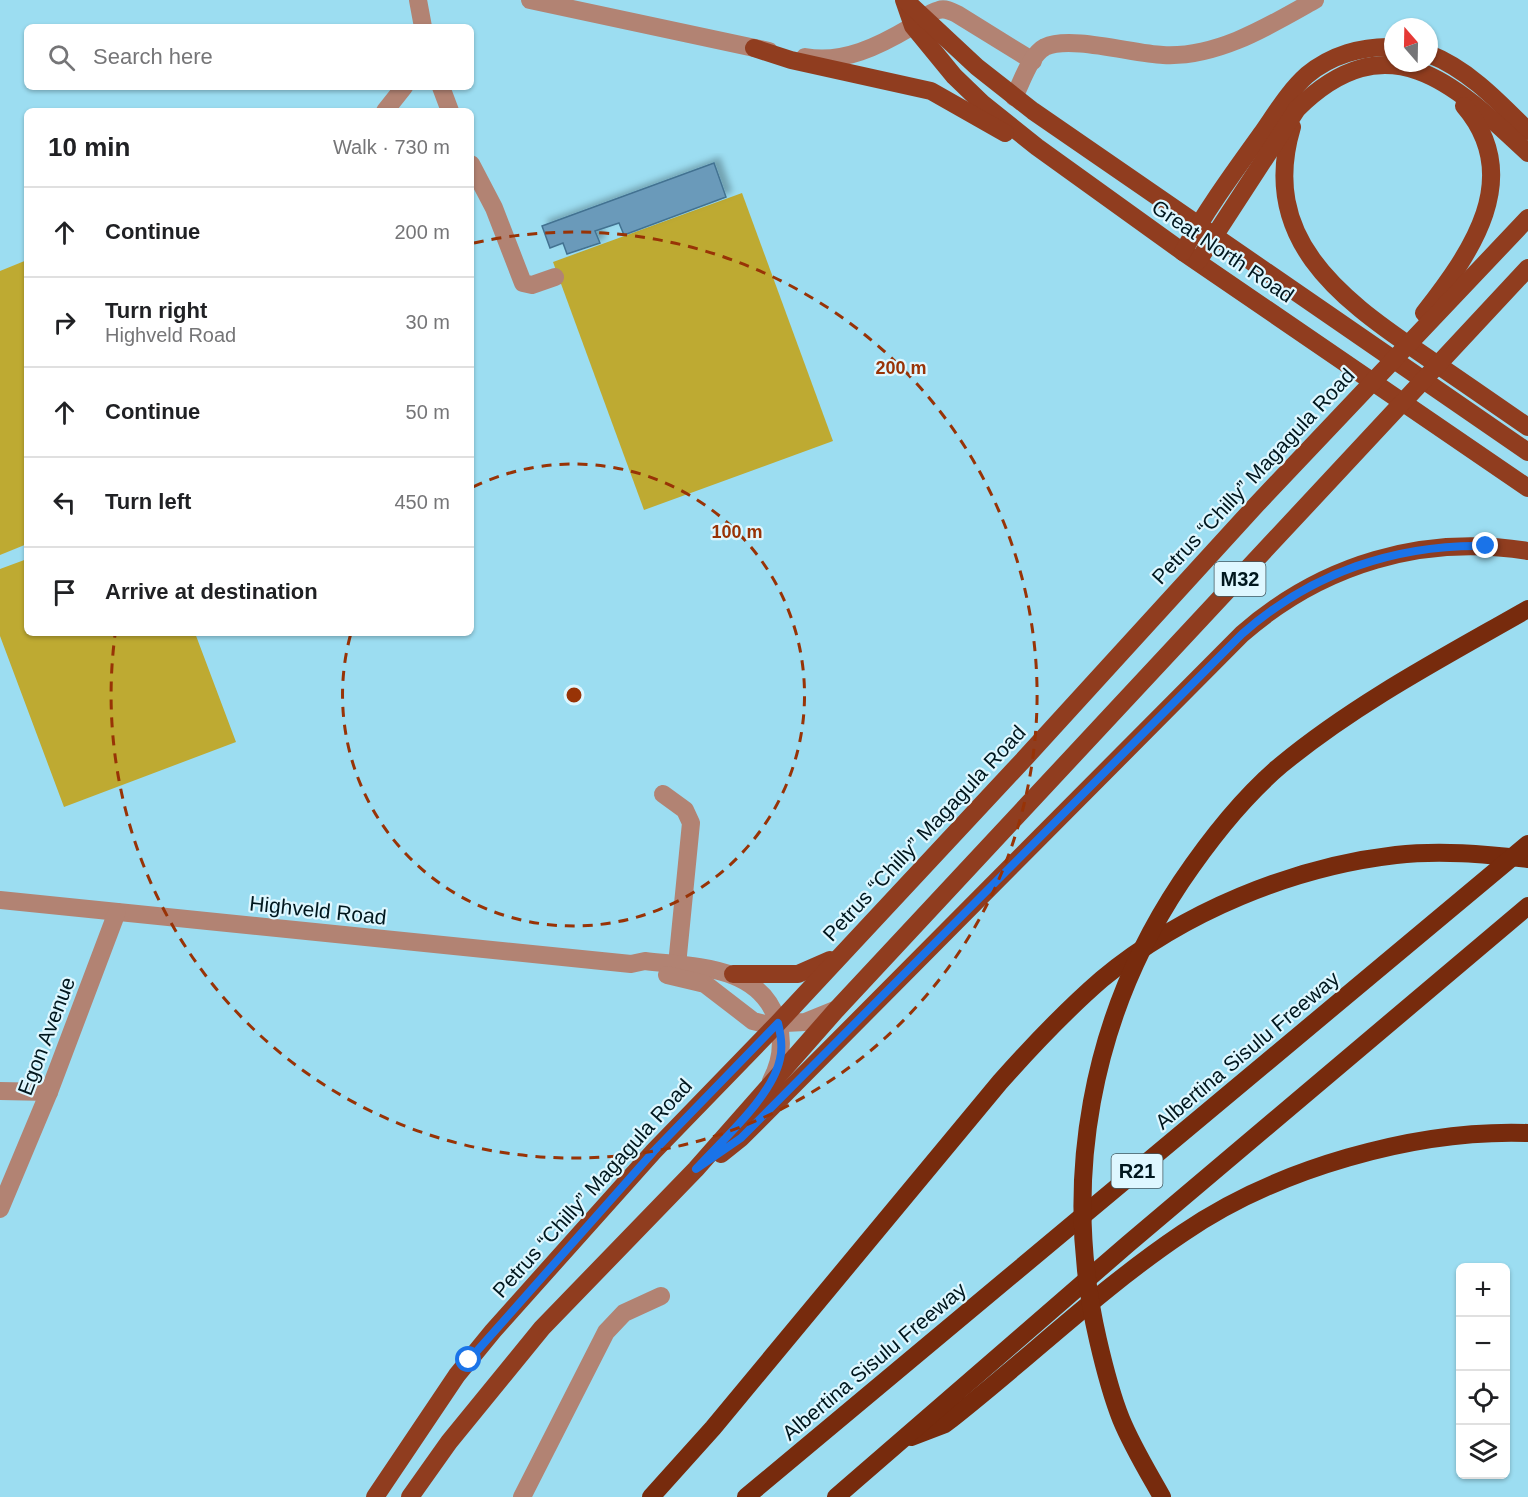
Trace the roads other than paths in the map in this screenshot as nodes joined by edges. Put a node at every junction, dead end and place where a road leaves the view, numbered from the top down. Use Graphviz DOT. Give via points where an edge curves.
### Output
graph roads {
  1 [pos="418,0"];
  2 [pos="530,0"];
  3 [pos="904,0"];
  4 [pos="1315,0"];
  5 [pos="919,21"];
  6 [pos="422,24"];
  7 [pos="754,48"];
  8 [pos="1384,48"];
  9 [pos="1438,58"];
  10 [pos="1033,61"];
  11 [pos="1429,75"];
  12 [pos="402,90"];
  13 [pos="442,90"];
  14 [pos="1014,97"];
  15 [pos="387,108"];
  16 [pos="449,108"];
  17 [pos="1297,110"];
  18 [pos="1528,131"];
  19 [pos="1037,147"];
  20 [pos="1528,153"];
  21 [pos="474,170"];
  22 [pos="1528,218"];
  23 [pos="1198,225"];
  24 [pos="1213,235"];
  25 [pos="1191,256"];
  26 [pos="1528,268"];
  27 [pos="555,277"];
  28 [pos="1358,397"];
  29 [pos="1528,427"];
  30 [pos="1528,452"];
  31 [pos="1528,488"];
  32 [pos="1528,550"];
  33 [pos="1528,609"];
  34 [pos="663,794"];
  35 [pos="1528,844"];
  36 [pos="1528,859"];
  37 [pos="0,900"];
  38 [pos="1528,906"];
  39 [pos="117,912"];
  40 [pos="846,950"];
  41 [pos="631,964"];
  42 [pos="677,965"];
  43 [pos="733,974"];
  44 [pos="837,1009"];
  45 [pos="778,1023"];
  46 [pos="766,1090"];
  47 [pos="0,1091"];
  48 [pos="49,1092"];
  49 [pos="1528,1133"];
  50 [pos="696,1169"];
  51 [pos="0,1209"];
  52 [pos="661,1296"];
  53 [pos="903,1440"];
  54 [pos="375,1497"];
  55 [pos="410,1497"];
  56 [pos="522,1497"];
  57 [pos="651,1497"];
  58 [pos="746,1497"];
  59 [pos="836,1497"];
  60 [pos="1162,1497"];
  1 -- 6 [label="street"];
  2 -- 7 [label="street"];
  3 -- 5 [label="main road"];
  4 -- 10 [label="street" via="1266,28 1214,49 1163,55 1086,44 1053,45 1043,48"];
  5 -- 7 [label="street" via="858,53 842,57 810,58"];
  5 -- 10 [label="street" via="938,10 951,11"];
  5 -- 14 [label="main road, Great North Road"];
  5 -- 19 [label="main road, Great North Road" via="954,76"];
  7 -- 19 [label="main road" via="790,60 930,91 1024,144"];
  8 -- 23 [label="main road" via="1345,54 1308,74"];
  9 -- 18 [label="main road" via="1480,85"];
  10 -- 14 [label="street"];
  11 -- 17 [label="main road" via="1405,67 1363,68 1329,82"];
  11 -- 20 [label="main road" via="1474,102"];
  11 -- 28 [label="main road" via="1478,122 1490,160 1488,205 1471,248 1457,270"];
  12 -- 15 [label="street"];
  13 -- 16 [label="street"];
  14 -- 23 [label="main road, Great North Road"];
  17 -- 24 [label="main road"];
  17 -- 29 [label="main road" via="1283,158 1285,195 1301,243 1315,264 1366,316"];
  19 -- 25 [label="main road, Great North Road"];
  21 -- 27 [label="street" via="494,208 523,283 532,285"];
  22 -- 28 [label="main road, Petrus “Chilly” Magagula Road / M32"];
  23 -- 24 [label="main road, Great North Road"];
  23 -- 25 [label="main road"];
  24 -- 25 [label="main road"];
  24 -- 30 [label="main road, Great North Road"];
  25 -- 31 [label="main road, Great North Road"];
  26 -- 44 [label="main road, M32"];
  28 -- 40 [label="main road, Petrus “Chilly” Magagula Road / M32"];
  32 -- 50 [label="main road" via="1468,546 1403,551 1340,571 1271,608 741,1138"];
  33 -- 60 [label="highway" via="1402,682 1281,766 1204,847 1168,901 1133,965 1108,1029 1087,1125 1082,1191 1084,1257 1092,1314 1121,1418"];
  34 -- 42 [label="street" via="685,810 691,823"];
  35 -- 58 [label="highway, Albertina Sisulu Freeway / R21"];
  36 -- 57 [label="highway" via="1480,854 1396,855 1316,872 1219,907 1176,929 1096,985 1038,1038"];
  37 -- 39 [label="street, Highveld Road"];
  38 -- 53 [label="highway, R21"];
  39 -- 41 [label="street, Highveld Road"];
  39 -- 48 [label="street, Egon Avenue"];
  40 -- 43 [label="main road" via="798,974"];
  40 -- 45 [label="main road, Petrus “Chilly” Magagula Road / M32"];
  41 -- 42 [label="street, Highveld Road" via="645,961"];
  41 -- 45 [label="street, Highveld Road" via="646,972 705,984 753,1021"];
  42 -- 43 [label="street, Highveld Road"];
  43 -- 45 [label="street, Highveld Road" via="762,993"];
  44 -- 45 [label="street, Highveld Road" via="805,1022"];
  44 -- 46 [label="main road, M32"];
  45 -- 46 [label="street, Highveld Road" via="780,1059"];
  45 -- 54 [label="main road, Petrus “Chilly” Magagula Road / M32" via="654,1151 493,1330"];
  46 -- 50 [label="main road, M32"];
  47 -- 48 [label="street"];
  48 -- 51 [label="street, Egon Avenue"];
  49 -- 53 [label="highway" via="1472,1135 1382,1150 1338,1161 1248,1196 1184,1232 1135,1267 945,1424"];
  50 -- 55 [label="main road, M32" via="542,1328 449,1442"];
  52 -- 56 [label="street" via="624,1313 606,1332"];
  53 -- 59 [label="highway, R21"];
}
